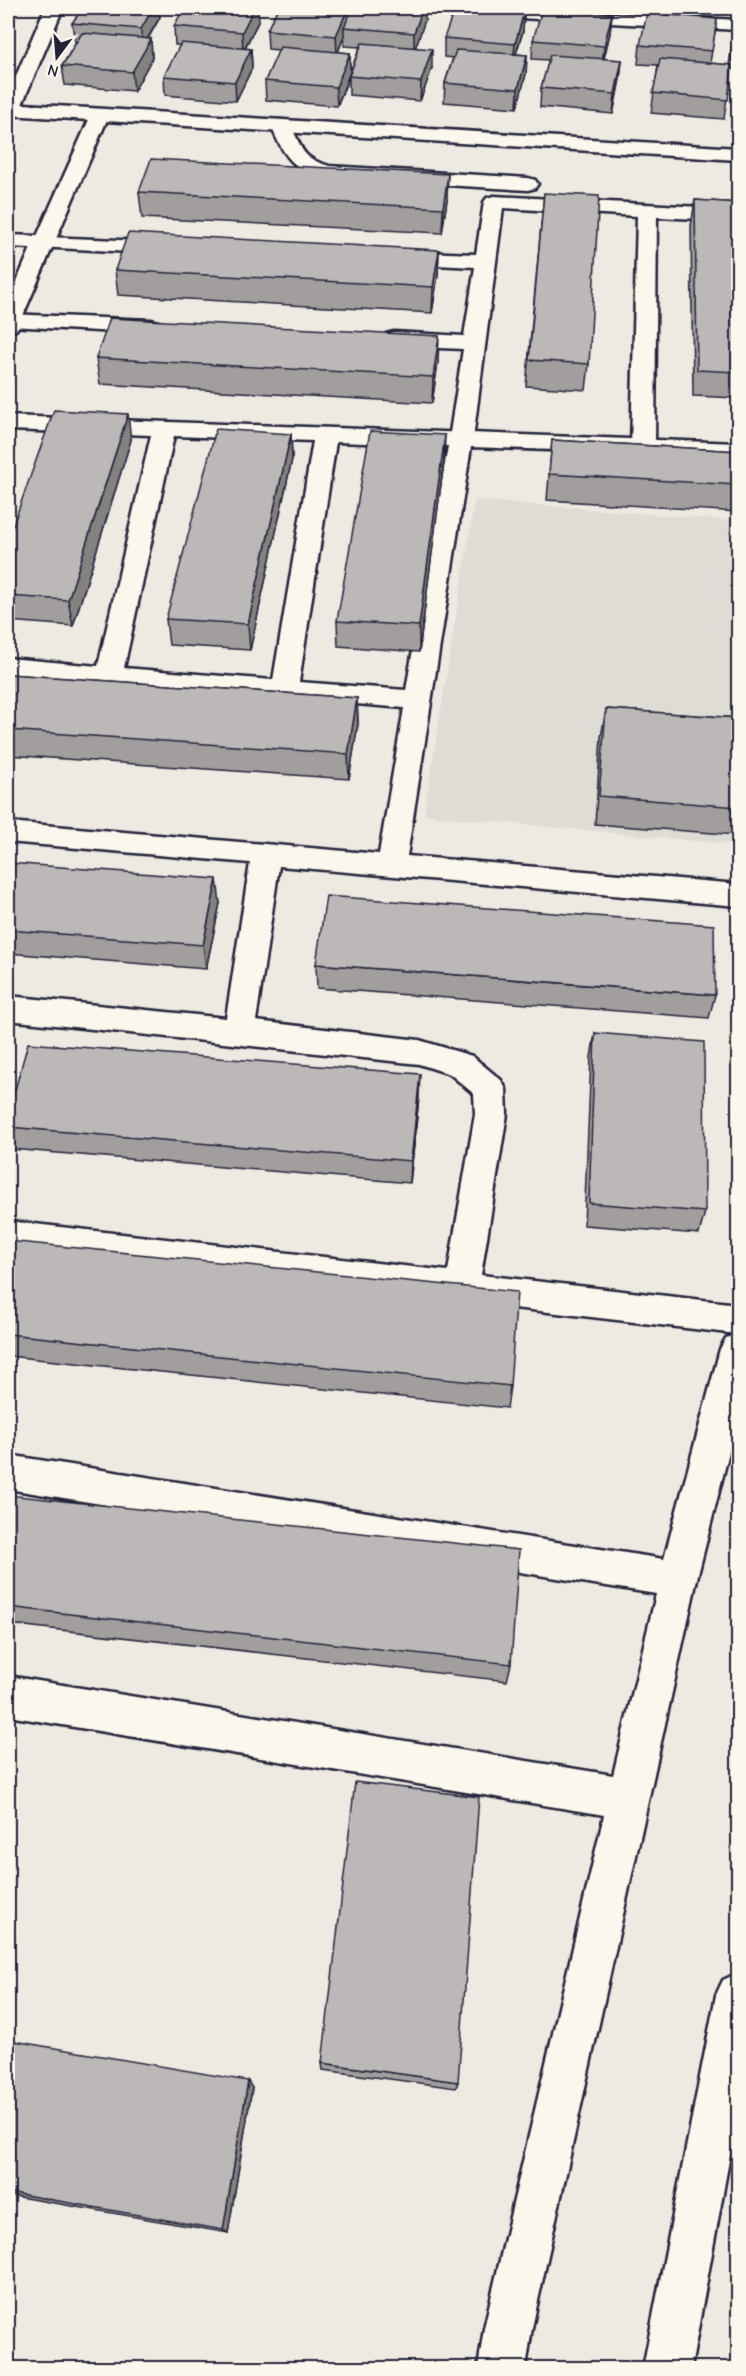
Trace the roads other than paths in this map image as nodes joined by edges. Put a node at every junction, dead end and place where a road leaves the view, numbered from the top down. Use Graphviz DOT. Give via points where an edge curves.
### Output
graph roads {
  1 [pos="54,8"];
  2 [pos="429,8"];
  3 [pos="738,25"];
  4 [pos="9,109"];
  5 [pos="100,115"];
  6 [pos="282,126"];
  7 [pos="738,154"];
  8 [pos="543,184"];
  9 [pos="647,210"];
  10 [pos="738,215"];
  11 [pos="8,241"];
  12 [pos="45,243"];
  13 [pos="188,249"];
  14 [pos="378,257"];
  15 [pos="485,261"];
  16 [pos="9,322"];
  17 [pos="176,328"];
  18 [pos="378,339"];
  19 [pos="473,343"];
  20 [pos="8,423"];
  21 [pos="164,429"];
  22 [pos="326,434"];
  23 [pos="461,439"];
  24 [pos="643,446"];
  25 [pos="738,450"];
  26 [pos="8,667"];
  27 [pos="109,675"];
  28 [pos="285,689"];
  29 [pos="418,700"];
  30 [pos="8,832"];
  31 [pos="266,855"];
  32 [pos="391,865"];
  33 [pos="738,895"];
  34 [pos="8,1008"];
  35 [pos="238,1031"];
  36 [pos="8,1235"];
  37 [pos="462,1287"];
  38 [pos="738,1319"];
  39 [pos="738,1349"];
  40 [pos="8,1472"];
  41 [pos="678,1579"];
  42 [pos="8,1696"];
  43 [pos="628,1798"];
  44 [pos="738,1995"];
  45 [pos="502,2368"];
  46 [pos="667,2368"];
  1 -- 4 [label="street"];
  2 -- 3 [label="street"];
  4 -- 5 [label="street"];
  5 -- 6 [label="street"];
  5 -- 12 [label="street"];
  6 -- 7 [label="street"];
  6 -- 8 [label="street" via="295,157 327,172"];
  9 -- 10 [label="street"];
  9 -- 15 [label="street" via="494,202"];
  9 -- 24 [label="street"];
  11 -- 12 [label="street"];
  12 -- 13 [label="street"];
  12 -- 16 [label="street"];
  14 -- 15 [label="street"];
  15 -- 19 [label="street"];
  16 -- 17 [label="street"];
  18 -- 19 [label="street"];
  19 -- 23 [label="street"];
  20 -- 21 [label="street"];
  21 -- 22 [label="street"];
  21 -- 27 [label="street"];
  22 -- 23 [label="street"];
  22 -- 28 [label="street"];
  23 -- 24 [label="street"];
  23 -- 29 [label="street"];
  24 -- 25 [label="street"];
  26 -- 27 [label="street"];
  27 -- 28 [label="street"];
  28 -- 29 [label="street"];
  29 -- 32 [label="street"];
  30 -- 31 [label="street"];
  31 -- 32 [label="street"];
  31 -- 35 [label="street"];
  32 -- 33 [label="street"];
  34 -- 35 [label="street"];
  35 -- 37 [label="street" via="419,1052 461,1065 490,1089 491,1114"];
  36 -- 37 [label="street"];
  37 -- 38 [label="street"];
  39 -- 41 [label="street"];
  40 -- 41 [label="street"];
  41 -- 43 [label="street"];
  42 -- 43 [label="street"];
  43 -- 45 [label="street"];
  44 -- 46 [label="street"];
}
